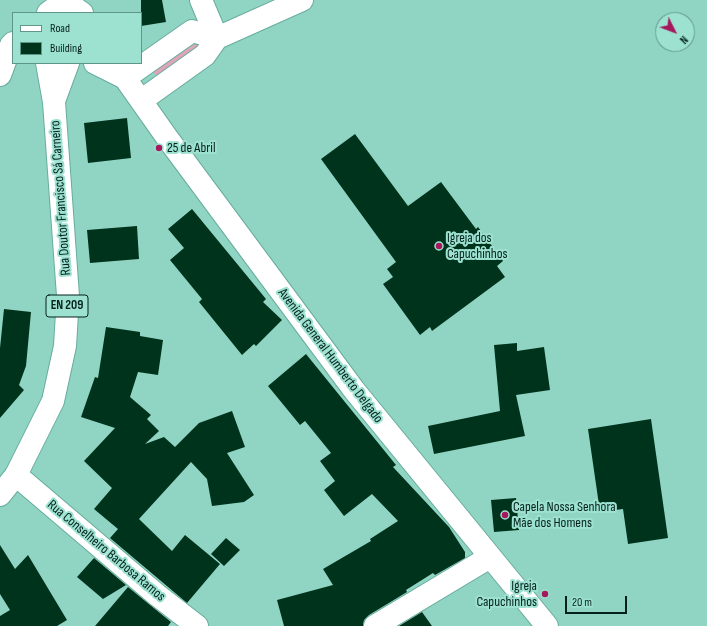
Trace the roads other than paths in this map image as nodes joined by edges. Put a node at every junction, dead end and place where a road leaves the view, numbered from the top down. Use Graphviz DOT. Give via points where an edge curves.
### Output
graph roads {
  1 [pos="43,0"];
  2 [pos="201,0"];
  3 [pos="302,0"];
  4 [pos="79,8"];
  5 [pos="44,12"];
  6 [pos="49,12"];
  7 [pos="217,38"];
  8 [pos="12,44"];
  9 [pos="142,59"];
  10 [pos="47,64"];
  11 [pos="68,64"];
  12 [pos="99,64"];
  13 [pos="133,64"];
  14 [pos="122,70"];
  15 [pos="0,75"];
  16 [pos="142,100"];
  17 [pos="54,102"];
  18 [pos="16,475"];
  19 [pos="0,495"];
  20 [pos="490,557"];
  21 [pos="197,626"];
  22 [pos="375,626"];
  23 [pos="547,626"];
  1 -- 5 [label="street"];
  2 -- 7 [label="street"];
  3 -- 7 [label="street"];
  4 -- 6 [label="street" via="64,5"];
  7 -- 9 [label="street" via="192,31"];
  7 -- 16 [label="street" via="205,55"];
  8 -- 15 [label="street"];
  10 -- 17 [label="street, Rua Doutor Francisco Sá Carneiro / EN 209"];
  11 -- 17 [label="street, Rua Doutor Francisco Sá Carneiro / EN 209"];
  12 -- 14 [label="street, Avenida General Humberto Delgado"];
  13 -- 14 [label="street"];
  14 -- 16 [label="street, Avenida General Humberto Delgado"];
  16 -- 20 [label="street, Avenida General Humberto Delgado" via="354,390"];
  17 -- 18 [label="street, Rua Doutor Francisco Sá Carneiro / EN 209" via="68,296 65,346 53,401"];
  18 -- 19 [label="street, Rua Doutor Francisco Sá Carneiro / EN 209"];
  18 -- 21 [label="street, Rua Conselheiro Barbosa Ramos"];
  20 -- 22 [label="street"];
  20 -- 23 [label="street, Avenida General Humberto Delgado"];
}
